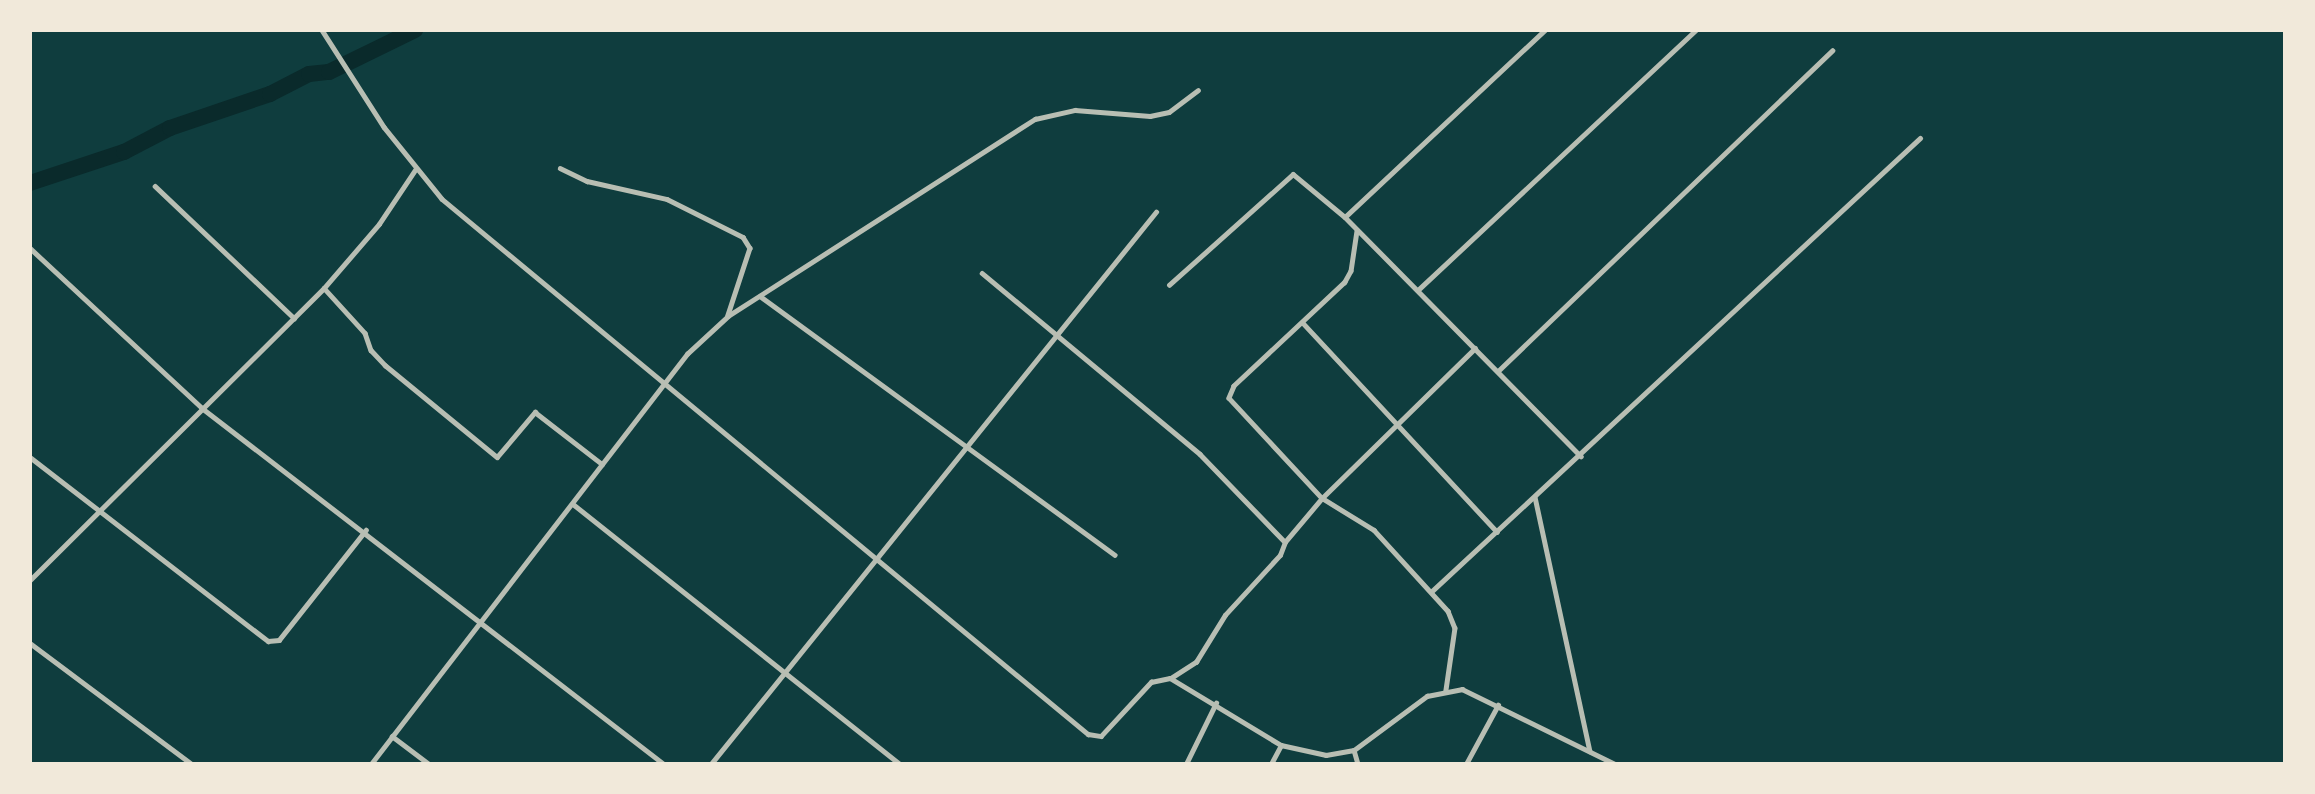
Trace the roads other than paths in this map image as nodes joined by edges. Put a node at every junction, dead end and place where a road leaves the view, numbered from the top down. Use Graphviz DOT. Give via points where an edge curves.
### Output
graph roads {
  1 [pos="322,30"];
  2 [pos="1545,30"];
  3 [pos="1696,30"];
  4 [pos="1832,51"];
  5 [pos="1198,90"];
  6 [pos="1920,138"];
  7 [pos="560,168"];
  8 [pos="415,170"];
  9 [pos="155,186"];
  10 [pos="1156,212"];
  11 [pos="1345,217"];
  12 [pos="1357,231"];
  13 [pos="30,248"];
  14 [pos="982,273"];
  15 [pos="1169,285"];
  16 [pos="324,288"];
  17 [pos="1418,290"];
  18 [pos="760,296"];
  19 [pos="728,316"];
  20 [pos="294,318"];
  21 [pos="1303,323"];
  22 [pos="1059,332"];
  23 [pos="1475,348"];
  24 [pos="1498,371"];
  25 [pos="663,386"];
  26 [pos="202,408"];
  27 [pos="1398,423"];
  28 [pos="969,447"];
  29 [pos="1581,456"];
  30 [pos="30,457"];
  31 [pos="603,464"];
  32 [pos="1535,497"];
  33 [pos="1322,498"];
  34 [pos="573,504"];
  35 [pos="98,509"];
  36 [pos="366,530"];
  37 [pos="1497,532"];
  38 [pos="1285,542"];
  39 [pos="1115,555"];
  40 [pos="876,559"];
  41 [pos="30,580"];
  42 [pos="1431,592"];
  43 [pos="481,620"];
  44 [pos="30,643"];
  45 [pos="782,673"];
  46 [pos="1170,678"];
  47 [pos="1446,690"];
  48 [pos="1216,703"];
  49 [pos="1498,705"];
  50 [pos="392,736"];
  51 [pos="1280,745"];
  52 [pos="1354,750"];
  53 [pos="1591,752"];
  54 [pos="192,764"];
  55 [pos="370,764"];
  56 [pos="429,764"];
  57 [pos="664,764"];
  58 [pos="711,764"];
  59 [pos="900,764"];
  60 [pos="1186,764"];
  61 [pos="1271,764"];
  62 [pos="1358,764"];
  63 [pos="1466,764"];
  64 [pos="1615,764"];
  1 -- 8 [label="street"];
  2 -- 11 [label="street"];
  3 -- 17 [label="street"];
  4 -- 24 [label="street"];
  5 -- 18 [label="street" via="1169,112 1150,116 1075,110 1035,119"];
  6 -- 29 [label="street"];
  7 -- 19 [label="street" via="587,181 667,199 743,237 750,248"];
  8 -- 16 [label="street" via="379,224"];
  8 -- 25 [label="street"];
  9 -- 20 [label="street"];
  10 -- 22 [label="street"];
  11 -- 12 [label="street"];
  11 -- 15 [label="street" via="1293,173"];
  12 -- 17 [label="street"];
  12 -- 21 [label="street" via="1345,282"];
  13 -- 26 [label="street"];
  14 -- 22 [label="street"];
  16 -- 20 [label="street"];
  16 -- 31 [label="street" via="365,333 385,365 497,457 535,411"];
  17 -- 23 [label="street"];
  18 -- 19 [label="street"];
  18 -- 28 [label="street"];
  19 -- 25 [label="street" via="687,354"];
  20 -- 26 [label="street"];
  21 -- 27 [label="street"];
  21 -- 33 [label="street" via="1234,386 1229,398"];
  22 -- 28 [label="street"];
  22 -- 38 [label="street" via="1200,454"];
  23 -- 24 [label="street"];
  23 -- 27 [label="street"];
  24 -- 29 [label="street"];
  25 -- 31 [label="street"];
  25 -- 40 [label="street"];
  26 -- 35 [label="street"];
  26 -- 36 [label="street"];
  27 -- 33 [label="street"];
  27 -- 37 [label="street"];
  28 -- 39 [label="street"];
  28 -- 40 [label="street"];
  29 -- 32 [label="street"];
  30 -- 35 [label="street"];
  31 -- 34 [label="street"];
  32 -- 37 [label="street"];
  32 -- 53 [label="street"];
  33 -- 38 [label="street"];
  33 -- 42 [label="street" via="1374,530"];
  34 -- 43 [label="street"];
  34 -- 45 [label="street"];
  35 -- 36 [label="street" via="268,642 279,640"];
  35 -- 41 [label="street"];
  36 -- 43 [label="street"];
  37 -- 42 [label="street"];
  38 -- 46 [label="street" via="1280,555 1225,615 1196,662"];
  40 -- 45 [label="street"];
  40 -- 46 [label="street" via="1088,734 1101,736 1151,682"];
  42 -- 47 [label="street" via="1448,611 1455,628"];
  43 -- 50 [label="street"];
  43 -- 57 [label="street"];
  44 -- 54 [label="street"];
  45 -- 58 [label="street"];
  45 -- 59 [label="street"];
  46 -- 48 [label="street"];
  47 -- 49 [label="street" via="1462,690"];
  47 -- 52 [label="street" via="1427,696"];
  48 -- 51 [label="street"];
  48 -- 60 [label="street"];
  49 -- 53 [label="street"];
  49 -- 63 [label="street"];
  50 -- 55 [label="street"];
  50 -- 56 [label="street"];
  51 -- 52 [label="street" via="1326,755"];
  51 -- 61 [label="street"];
  52 -- 62 [label="street"];
  53 -- 64 [label="street"];
}
